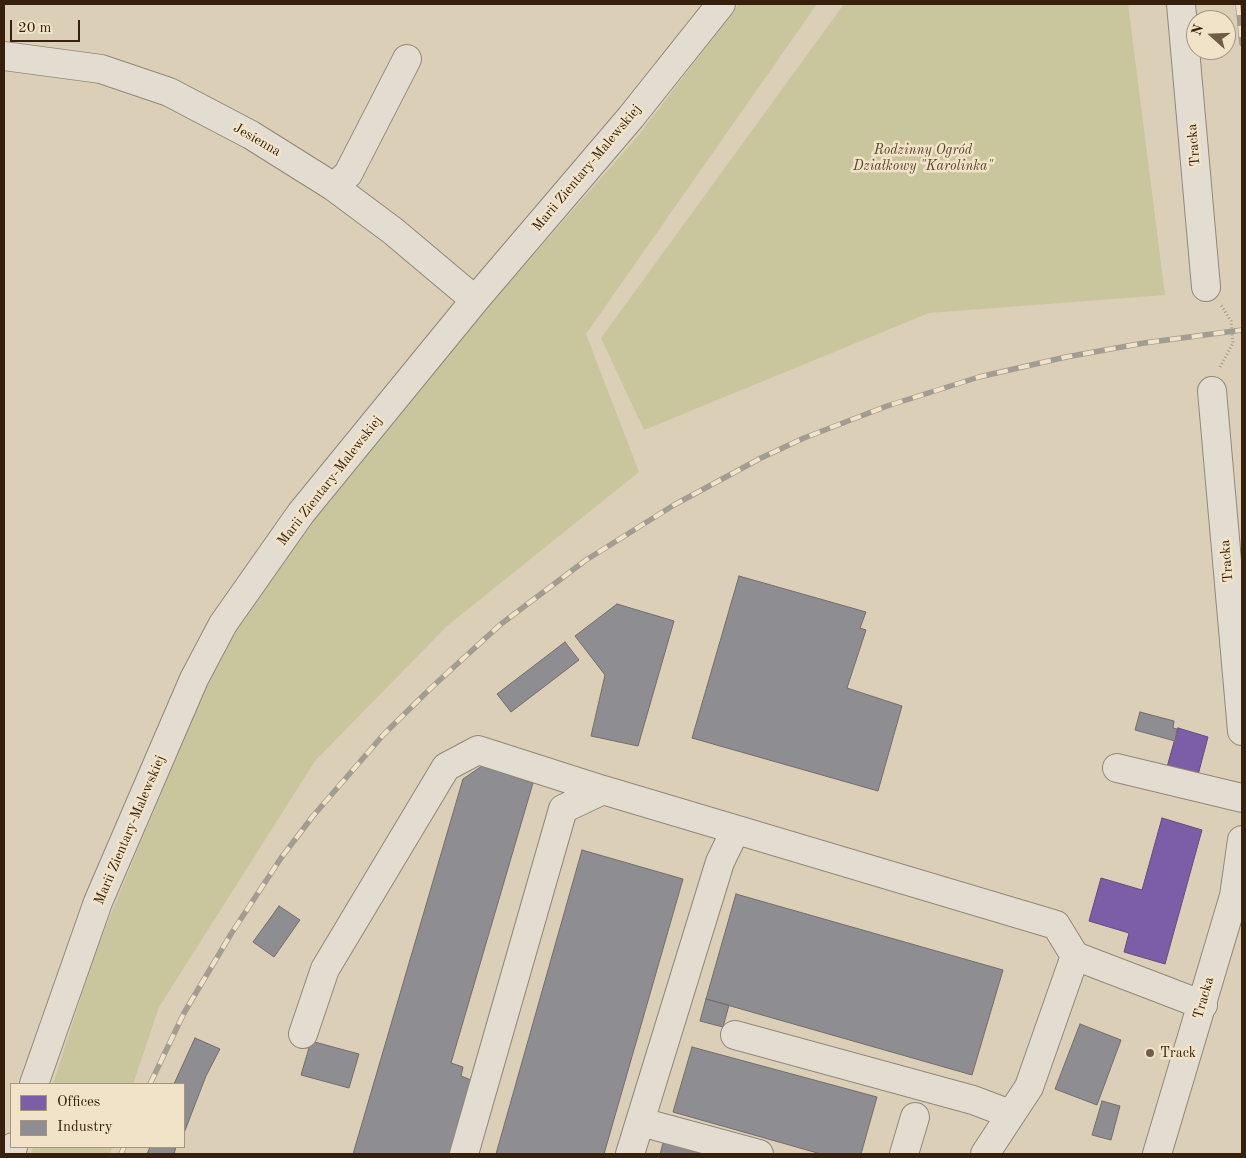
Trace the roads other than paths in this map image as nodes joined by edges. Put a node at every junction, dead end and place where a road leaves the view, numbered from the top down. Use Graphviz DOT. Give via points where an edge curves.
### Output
graph roads {
  1 [pos="721,4"];
  2 [pos="1181,4"];
  3 [pos="4,56"];
  4 [pos="406,59"];
  5 [pos="334,187"];
  6 [pos="1206,287"];
  7 [pos="475,300"];
  8 [pos="1212,391"];
  9 [pos="1242,731"];
  10 [pos="1117,768"];
  11 [pos="603,790"];
  12 [pos="1242,798"];
  13 [pos="735,831"];
  14 [pos="1242,840"];
  15 [pos="1075,956"];
  16 [pos="1203,1005"];
  17 [pos="302,1034"];
  18 [pos="735,1035"];
  19 [pos="34,1083"];
  20 [pos="1010,1114"];
  21 [pos="915,1117"];
  22 [pos="640,1122"];
  23 [pos="464,1154"];
  24 [pos="630,1154"];
  25 [pos="759,1154"];
  26 [pos="904,1154"];
  27 [pos="985,1154"];
  28 [pos="1158,1154"];
  1 -- 7 [label="street, Marii Zientary-Malewskiej" via="631,117"];
  2 -- 6 [label="street, Tracka"];
  3 -- 5 [label="street, Jesienna" via="101,69 169,92 251,135"];
  4 -- 5 [label="street" via="348,174"];
  5 -- 7 [label="street, Jesienna" via="393,231"];
  7 -- 19 [label="street, Marii Zientary-Malewskiej" via="301,513 223,624 194,679 98,902"];
  8 -- 9 [label="street, Tracka"];
  10 -- 12 [label="street"];
  11 -- 13 [label="street"];
  11 -- 17 [label="street" via="478,750 446,767 326,969"];
  11 -- 23 [label="street" via="563,810"];
  13 -- 15 [label="street" via="1056,925"];
  13 -- 22 [label="street" via="720,862"];
  14 -- 16 [label="street, Tracka" via="1234,896"];
  15 -- 16 [label="street"];
  15 -- 20 [label="street" via="1029,1087"];
  16 -- 28 [label="street, Tracka"];
  18 -- 20 [label="street" via="972,1100"];
  20 -- 27 [label="street"];
  21 -- 26 [label="street"];
  22 -- 24 [label="street"];
  22 -- 25 [label="street"];
}
